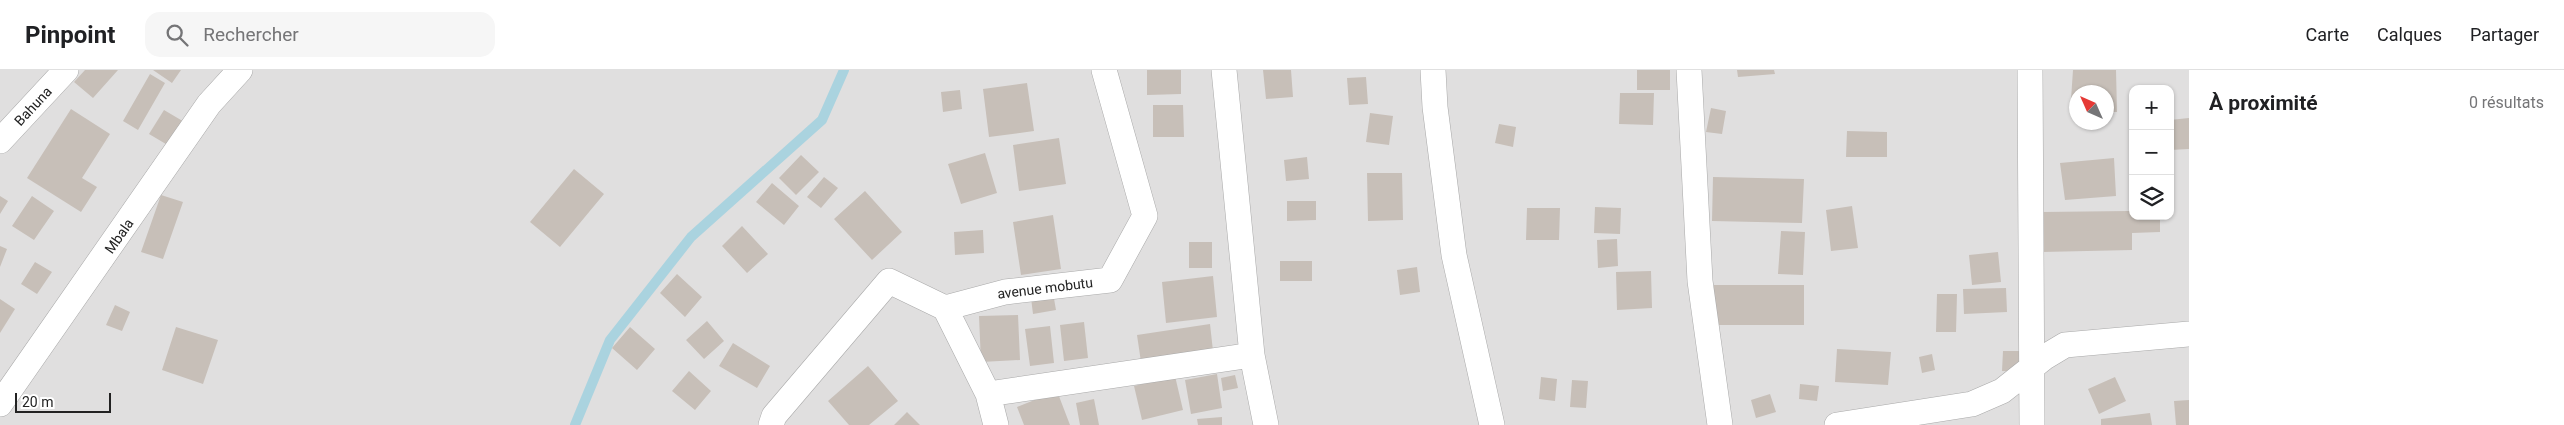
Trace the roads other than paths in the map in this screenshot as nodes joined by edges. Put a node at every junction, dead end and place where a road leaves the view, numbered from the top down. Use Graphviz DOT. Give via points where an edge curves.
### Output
graph roads {
  1 [pos="66,70"];
  2 [pos="240,70"];
  3 [pos="1104,70"];
  4 [pos="1224,70"];
  5 [pos="1432,70"];
  6 [pos="1689,70"];
  7 [pos="2030,70"];
  8 [pos="0,141"];
  9 [pos="945,308"];
  10 [pos="2189,334"];
  11 [pos="1252,355"];
  12 [pos="2033,368"];
  13 [pos="988,394"];
  14 [pos="0,404"];
  15 [pos="771,425"];
  16 [pos="996,425"];
  17 [pos="1266,425"];
  18 [pos="1492,425"];
  19 [pos="1720,425"];
  20 [pos="1837,425"];
  21 [pos="2032,425"];
  1 -- 8 [label="street, Bahuna"];
  2 -- 14 [label="street, Mbala" via="209,104"];
  3 -- 9 [label="street, avenue mobutu" via="1145,216 1110,280 1005,292"];
  4 -- 11 [label="street"];
  5 -- 18 [label="street" via="1454,255"];
  6 -- 19 [label="street" via="1700,281"];
  7 -- 12 [label="street"];
  9 -- 13 [label="street"];
  9 -- 15 [label="street" via="888,281 774,416"];
  10 -- 12 [label="street" via="2065,345"];
  11 -- 13 [label="street"];
  11 -- 17 [label="street"];
  12 -- 20 [label="street" via="2002,391 1972,404"];
  12 -- 21 [label="street"];
  13 -- 16 [label="street"];
}
